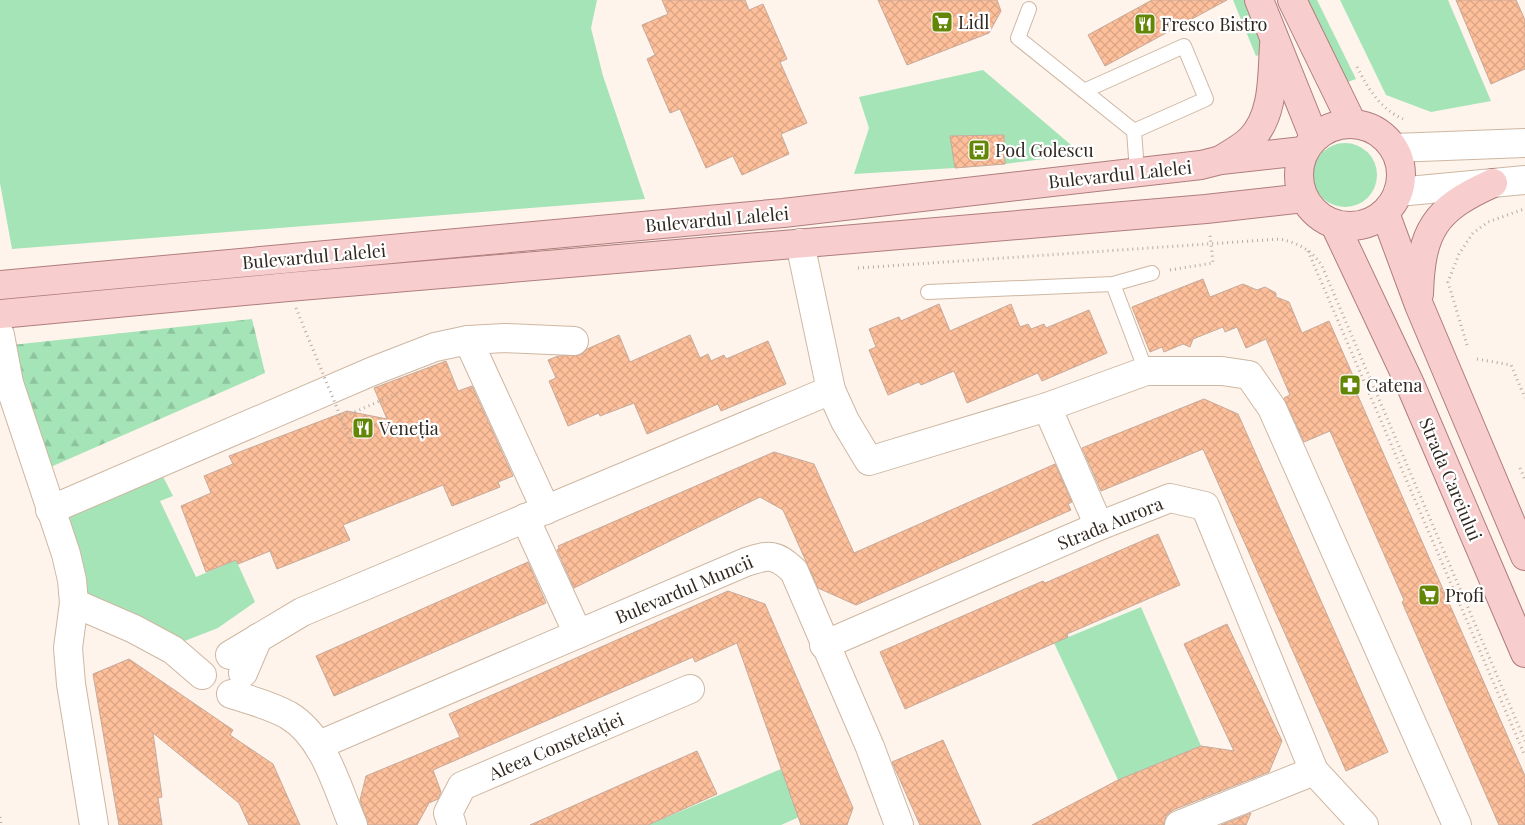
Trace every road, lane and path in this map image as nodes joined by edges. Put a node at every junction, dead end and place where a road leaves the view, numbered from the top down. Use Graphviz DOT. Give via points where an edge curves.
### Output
graph roads {
  1 [pos="1259,0"];
  2 [pos="1292,0"];
  3 [pos="1029,9"];
  4 [pos="1275,41"];
  5 [pos="1352,58"];
  6 [pos="1084,91"];
  7 [pos="1409,122"];
  8 [pos="1352,123"];
  9 [pos="1134,131"];
  10 [pos="1525,143"];
  11 [pos="1309,144"];
  12 [pos="1394,148"];
  13 [pos="1221,160"];
  14 [pos="1136,171"];
  15 [pos="1525,180"];
  16 [pos="1493,183"];
  17 [pos="1304,198"];
  18 [pos="1391,203"];
  19 [pos="1525,209"];
  20 [pos="1335,225"];
  21 [pos="800,243"];
  22 [pos="1307,250"];
  23 [pos="1152,273"];
  24 [pos="1113,284"];
  25 [pos="0,285"];
  26 [pos="928,292"];
  27 [pos="1419,305"];
  28 [pos="296,308"];
  29 [pos="0,314"];
  30 [pos="0,335"];
  31 [pos="468,340"];
  32 [pos="574,341"];
  33 [pos="1468,348"];
  34 [pos="1478,359"];
  35 [pos="1146,371"];
  36 [pos="407,389"];
  37 [pos="831,390"];
  38 [pos="1525,398"];
  39 [pos="1046,407"];
  40 [pos="341,418"];
  41 [pos="353,447"];
  42 [pos="50,510"];
  43 [pos="536,514"];
  44 [pos="1100,526"];
  45 [pos="1525,556"];
  46 [pos="74,603"];
  47 [pos="578,634"];
  48 [pos="824,645"];
  49 [pos="1525,653"];
  50 [pos="227,672"];
  51 [pos="690,689"];
  52 [pos="1525,741"];
  53 [pos="318,745"];
  54 [pos="1525,756"];
  55 [pos="1314,771"];
  56 [pos="1230,816"];
  57 [pos="0,817"];
  58 [pos="1,825"];
  59 [pos="94,825"];
  60 [pos="353,825"];
  61 [pos="452,825"];
  62 [pos="899,825"];
  63 [pos="1179,825"];
  64 [pos="1364,825"];
  65 [pos="1457,825"];
  1 -- 4 [label="main road"];
  2 -- 8 [label="main road"];
  3 -- 6 [label="lane" via="1018,38"];
  4 -- 11 [label="main road"];
  4 -- 13 [label="main road" via="1271,93 1263,122 1250,141"];
  5 -- 7 [label="path" via="1373,95 1391,114"];
  6 -- 9 [label="lane"];
  6 -- 9 [label="lane" via="1184,46 1206,99"];
  8 -- 11 [label="main road" via="1336,125"];
  8 -- 12 [label="main road" via="1382,135"];
  9 -- 14 [label="lane"];
  10 -- 12 [label="street"];
  11 -- 13 [label="main road, Bulevardul Lalelei"];
  11 -- 17 [label="main road" via="1298,174"];
  12 -- 18 [label="main road" via="1401,182"];
  13 -- 14 [label="main road, Bulevardul Lalelei"];
  14 -- 25 [label="main road, Bulevardul Lalelei" via="783,213"];
  15 -- 16 [label="street"];
  16 -- 18 [label="street"];
  16 -- 27 [label="main road" via="1453,204 1437,220 1426,240 1420,262"];
  17 -- 20 [label="main road" via="1319,216"];
  17 -- 21 [label="main road, Bulevardul Lalelei" via="1206,210"];
  18 -- 20 [label="main road" via="1370,223 1352,227"];
  18 -- 27 [label="main road"];
  19 -- 33 [label="path" via="1488,222 1473,233 1459,254 1448,282"];
  20 -- 49 [label="main road, Strada Careiului" via="1410,384"];
  21 -- 29 [label="main road, Bulevardul Lalelei"];
  21 -- 37 [label="street"];
  22 -- 23 [label="path" via="1294,242 1280,239 1212,244 1213,263"];
  22 -- 52 [label="path" via="1322,266"];
  22 -- 54 [label="path"];
  23 -- 24 [label="lane"];
  24 -- 26 [label="lane"];
  24 -- 35 [label="lane"];
  27 -- 45 [label="main road"];
  28 -- 40 [label="path, bridge"];
  30 -- 42 [label="street" via="9,383"];
  31 -- 32 [label="street"];
  31 -- 42 [label="street" via="435,348 373,371"];
  31 -- 43 [label="street"];
  34 -- 38 [label="path" via="1511,365"];
  35 -- 39 [label="street"];
  35 -- 65 [label="street" via="1222,371 1249,375 1266,399"];
  36 -- 40 [label="path"];
  37 -- 39 [label="street" via="869,461"];
  37 -- 43 [label="street"];
  39 -- 44 [label="street"];
  40 -- 41 [label="path, bridge"];
  42 -- 46 [label="street" via="66,554"];
  43 -- 47 [label="street"];
  43 -- 50 [label="street" via="302,612 258,638"];
  44 -- 48 [label="street, Strada Aurora"];
  44 -- 55 [label="street, Strada Aurora" via="1170,498 1204,506"];
  46 -- 50 [label="street"];
  46 -- 59 [label="street" via="68,648 71,684"];
  47 -- 48 [label="street, Bulevardul Muncii" via="766,556 780,558 794,571"];
  47 -- 53 [label="street, Bulevardul Muncii"];
  48 -- 62 [label="street, Bulevardul Muncii" via="870,748"];
  50 -- 53 [label="street" via="296,721"];
  51 -- 61 [label="street, Aleea Constelației" via="462,786 448,813"];
  53 -- 60 [label="street"];
  55 -- 56 [label="street"];
  55 -- 64 [label="street, Strada Aurora"];
  56 -- 63 [label="street"];
  57 -- 58 [label="path"];
}
